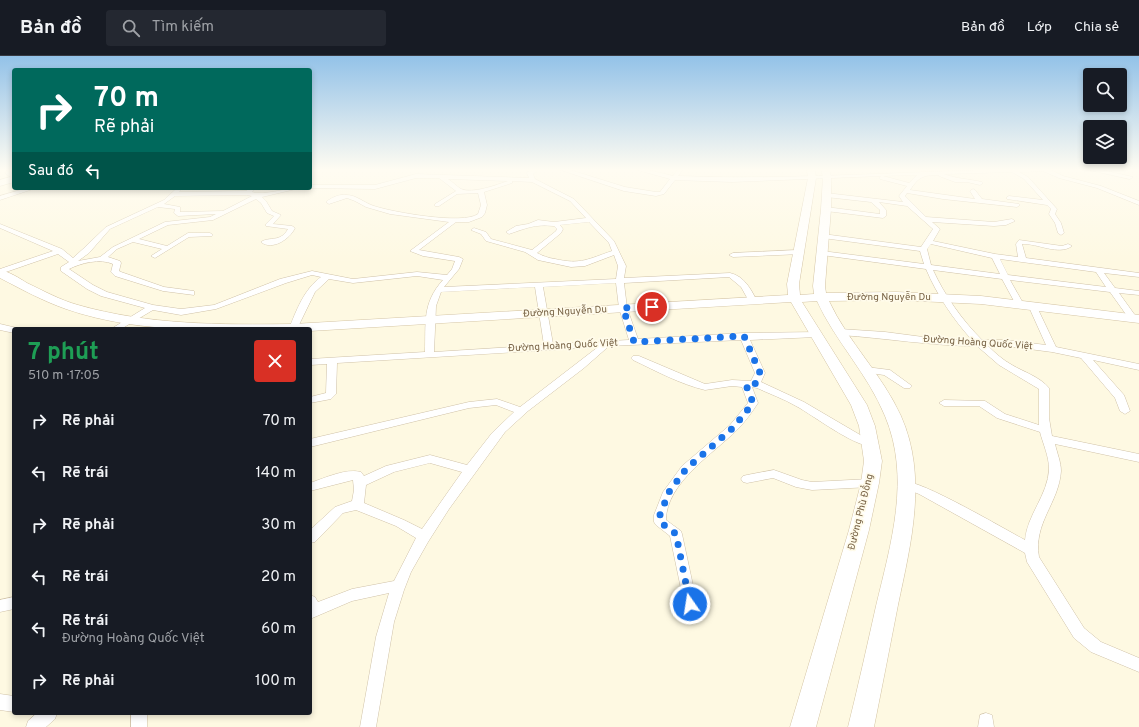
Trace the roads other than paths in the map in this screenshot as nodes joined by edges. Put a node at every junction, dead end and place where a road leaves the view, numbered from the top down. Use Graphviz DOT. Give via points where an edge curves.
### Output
graph roads {
  1 [pos="165,200"];
  2 [pos="248,200"];
  3 [pos="262,200"];
  4 [pos="333,200"];
  5 [pos="359,200"];
  6 [pos="444,200"];
  7 [pos="484,200"];
  8 [pos="572,200"];
  9 [pos="812,200"];
  10 [pos="866,200"];
  11 [pos="873,200"];
  12 [pos="875,200"];
  13 [pos="904,200"];
  14 [pos="975,200"];
  15 [pos="1030,200"];
  16 [pos="1047,200"];
  17 [pos="980,201"];
  18 [pos="329,202"];
  19 [pos="826,202"];
  20 [pos="1049,203"];
  21 [pos="158,205"];
  22 [pos="437,205"];
  23 [pos="1017,205"];
  24 [pos="910,206"];
  25 [pos="225,212"];
  26 [pos="924,219"];
  27 [pos="454,220"];
  28 [pos="590,220"];
  29 [pos="1012,221"];
  30 [pos="556,224"];
  31 [pos="1,227"];
  32 [pos="474,230"];
  33 [pos="508,232"];
  34 [pos="1061,233"];
  35 [pos="210,235"];
  36 [pos="824,236"];
  37 [pos="133,240"];
  38 [pos="264,242"];
  39 [pos="929,242"];
  40 [pos="1068,246"];
  41 [pos="168,248"];
  42 [pos="923,249"];
  43 [pos="59,251"];
  44 [pos="534,252"];
  45 [pos="616,252"];
  46 [pos="798,252"];
  47 [pos="822,253"];
  48 [pos="155,256"];
  49 [pos="733,256"];
  50 [pos="995,256"];
  51 [pos="102,259"];
  52 [pos="1023,261"];
  53 [pos="73,262"];
  54 [pos="928,267"];
  55 [pos="1098,270"];
  56 [pos="0,272"];
  57 [pos="1139,275"];
  58 [pos="328,276"];
  59 [pos="1005,277"];
  60 [pos="448,278"];
  61 [pos="620,281"];
  62 [pos="539,285"];
  63 [pos="439,290"];
  64 [pos="1113,290"];
  65 [pos="191,293"];
  66 [pos="1139,293"];
  67 [pos="820,297"];
  68 [pos="944,297"];
  69 [pos="794,298"];
  70 [pos="753,301"];
  71 [pos="1018,304"];
  72 [pos="1032,305"];
  73 [pos="152,307"];
  74 [pos="623,308"];
  75 [pos="542,313"];
  76 [pos="431,319"];
  77 [pos="1136,319"];
  78 [pos="129,320"];
  79 [pos="0,327"];
  80 [pos="118,327"];
  81 [pos="205,327"];
  82 [pos="294,327"];
  83 [pos="312,328"];
  84 [pos="12,330"];
  85 [pos="840,332"];
  86 [pos="816,334"];
  87 [pos="744,336"];
  88 [pos="634,342"];
  89 [pos="606,344"];
  90 [pos="980,344"];
  91 [pos="549,347"];
  92 [pos="1052,349"];
  93 [pos="430,354"];
  94 [pos="1085,356"];
  95 [pos="636,358"];
  96 [pos="332,361"];
  97 [pos="312,362"];
  98 [pos="1139,367"];
  99 [pos="866,370"];
  100 [pos="751,385"];
  101 [pos="907,386"];
  102 [pos="312,400"];
  103 [pos="944,403"];
  104 [pos="522,411"];
  105 [pos="1125,411"];
  106 [pos="1047,434"];
  107 [pos="312,443"];
  108 [pos="871,443"];
  109 [pos="1139,458"];
  110 [pos="470,470"];
  111 [pos="747,479"];
  112 [pos="360,483"];
  113 [pos="870,483"];
  114 [pos="908,485"];
  115 [pos="312,486"];
  116 [pos="357,505"];
  117 [pos="312,536"];
  118 [pos="425,537"];
  119 [pos="1029,549"];
  120 [pos="398,586"];
  121 [pos="12,603"];
  122 [pos="690,604"];
  123 [pos="0,606"];
  124 [pos="312,608"];
  125 [pos="1139,665"];
  126 [pos="0,702"];
  127 [pos="12,704"];
  128 [pos="47,715"];
  129 [pos="139,715"];
  130 [pos="34,727"];
  131 [pos="139,727"];
  132 [pos="368,727"];
  133 [pos="803,727"];
  134 [pos="861,727"];
  1 -- 21 [label="street"];
  2 -- 25 [label="street"];
  3 -- 38 [label="street" via="269,212 278,215 268,225 292,228 279,242"];
  4 -- 18 [label="street"];
  5 -- 27 [label="street" via="404,214"];
  6 -- 22 [label="street"];
  7 -- 27 [label="street" via="484,211 481,215 476,218"];
  8 -- 28 [label="street"];
  9 -- 46 [label="main road"];
  10 -- 19 [label="street"];
  11 -- 19 [label="street" via="883,210 884,216"];
  12 -- 24 [label="street"];
  13 -- 24 [label="street"];
  14 -- 17 [label="street"];
  15 -- 20 [label="street"];
  16 -- 20 [label="street"];
  17 -- 23 [label="street"];
  19 -- 36 [label="main road"];
  20 -- 34 [label="street" via="1054,209 1052,214"];
  21 -- 25 [label="street" via="178,208 178,214"];
  21 -- 53 [label="street" via="108,228"];
  24 -- 26 [label="street"];
  25 -- 37 [label="street" via="208,219 167,223"];
  26 -- 29 [label="street" via="991,224"];
  26 -- 39 [label="street" via="937,229"];
  27 -- 60 [label="street" via="414,250 423,254 459,259 455,270"];
  28 -- 30 [label="street"];
  28 -- 45 [label="street" via="612,242"];
  30 -- 33 [label="street" via="538,222"];
  30 -- 44 [label="street" via="559,232"];
  31 -- 43 [label="street"];
  32 -- 44 [label="street" via="484,233 488,240"];
  35 -- 41 [label="street" via="188,235"];
  36 -- 42 [label="street"];
  36 -- 47 [label="main road"];
  37 -- 41 [label="street"];
  37 -- 51 [label="street" via="114,248"];
  39 -- 42 [label="street"];
  39 -- 50 [label="street"];
  40 -- 52 [label="street" via="1062,248 1021,241 1019,244"];
  41 -- 48 [label="street"];
  42 -- 54 [label="street"];
  43 -- 53 [label="street"];
  43 -- 56 [label="street"];
  44 -- 45 [label="street" via="541,258 571,265 582,264"];
  45 -- 61 [label="street" via="622,266"];
  46 -- 49 [label="street"];
  46 -- 69 [label="main road" via="793,284"];
  47 -- 54 [label="street"];
  47 -- 67 [label="main road"];
  50 -- 52 [label="street"];
  50 -- 59 [label="street"];
  51 -- 53 [label="street"];
  51 -- 65 [label="street" via="117,263 115,267 118,274 163,290"];
  52 -- 55 [label="street"];
  53 -- 73 [label="street" via="64,269 90,287 104,294"];
  54 -- 59 [label="street"];
  54 -- 68 [label="street"];
  55 -- 57 [label="street"];
  55 -- 64 [label="street"];
  56 -- 78 [label="main road, Đường Nguyễn Du" via="44,295 72,306"];
  58 -- 60 [label="street" via="353,281 417,274"];
  58 -- 73 [label="street" via="306,274 204,310 181,312"];
  58 -- 82 [label="street" via="314,287"];
  59 -- 64 [label="street"];
  59 -- 71 [label="street"];
  60 -- 63 [label="street"];
  61 -- 62 [label="street"];
  61 -- 70 [label="street" via="730,275 736,276"];
  61 -- 74 [label="street"];
  62 -- 63 [label="street"];
  62 -- 75 [label="street"];
  63 -- 76 [label="street" via="434,295"];
  64 -- 66 [label="street"];
  64 -- 77 [label="street"];
  67 -- 68 [label="main road, Đường Nguyễn Du"];
  67 -- 69 [label="main road, Đường Nguyễn Du"];
  67 -- 85 [label="main road"];
  68 -- 71 [label="main road, Đường Nguyễn Du"];
  68 -- 90 [label="street"];
  69 -- 70 [label="main road, Đường Nguyễn Du"];
  69 -- 86 [label="main road, Đường Phù Đổng"];
  70 -- 74 [label="main road, Đường Nguyễn Du"];
  71 -- 72 [label="main road, Đường Nguyễn Du"];
  72 -- 77 [label="main road, Đường Nguyễn Du"];
  72 -- 92 [label="street"];
  73 -- 78 [label="street"];
  74 -- 75 [label="main road, Đường Nguyễn Du"];
  74 -- 88 [label="street"];
  75 -- 76 [label="main road, Đường Nguyễn Du"];
  75 -- 91 [label="street"];
  76 -- 83 [label="main road, Đường Nguyễn Du"];
  76 -- 93 [label="street"];
  78 -- 80 [label="street"];
  78 -- 81 [label="main road, Đường Nguyễn Du"];
  79 -- 84 [label="street"];
  85 -- 90 [label="street, Đường Hoàng Quốc Việt"];
  85 -- 99 [label="main road"];
  86 -- 87 [label="street, Đường Hoàng Quốc Việt"];
  86 -- 108 [label="main road, Đường Phù Đổng" via="859,405"];
  87 -- 88 [label="street, Đường Hoàng Quốc Việt"];
  87 -- 100 [label="street" via="760,373"];
  88 -- 89 [label="street, Đường Hoàng Quốc Việt"];
  89 -- 91 [label="street, Đường Hoàng Quốc Việt"];
  89 -- 104 [label="street"];
  90 -- 92 [label="street, Đường Hoàng Quốc Việt" via="1006,343"];
  90 -- 106 [label="street" via="1002,363 1044,388"];
  91 -- 93 [label="street, Đường Hoàng Quốc Việt"];
  92 -- 94 [label="street, Đường Hoàng Quốc Việt"];
  93 -- 96 [label="street, Đường Hoàng Quốc Việt"];
  94 -- 98 [label="street, Đường Hoàng Quốc Việt"];
  94 -- 105 [label="street" via="1120,396"];
  95 -- 100 [label="street" via="705,387"];
  96 -- 97 [label="street, Đường Hoàng Quốc Việt"];
  96 -- 102 [label="street" via="331,394"];
  99 -- 101 [label="street" via="887,372"];
  99 -- 114 [label="main road" via="889,407 899,430 907,462"];
  100 -- 108 [label="street" via="800,404 858,439"];
  100 -- 122 [label="street" via="752,406 734,427 686,469 669,492 660,515 660,522 676,534"];
  103 -- 106 [label="street" via="981,403 1001,416"];
  104 -- 107 [label="street" via="497,402 470,405"];
  104 -- 110 [label="street" via="487,445"];
  106 -- 109 [label="street"];
  106 -- 119 [label="street" via="1055,475 1032,533"];
  108 -- 113 [label="main road, Đường Phù Đổng"];
  110 -- 112 [label="street" via="430,459 390,470"];
  110 -- 118 [label="street"];
  111 -- 113 [label="street" via="774,474 812,486"];
  112 -- 115 [label="street" via="358,476 354,475"];
  112 -- 116 [label="street" via="360,498"];
  113 -- 133 [label="main road, Đường Phù Đổng"];
  114 -- 119 [label="street"];
  114 -- 134 [label="main road" via="901,544"];
  116 -- 117 [label="street" via="339,510"];
  116 -- 118 [label="street" via="400,523"];
  118 -- 120 [label="street"];
  119 -- 125 [label="street" via="1043,578 1079,633 1096,647"];
  120 -- 124 [label="street" via="366,590"];
  120 -- 132 [label="street" via="385,633"];
  121 -- 123 [label="street"];
  126 -- 127 [label="street"];
  128 -- 130 [label="street"];
  129 -- 131 [label="street"];
}
